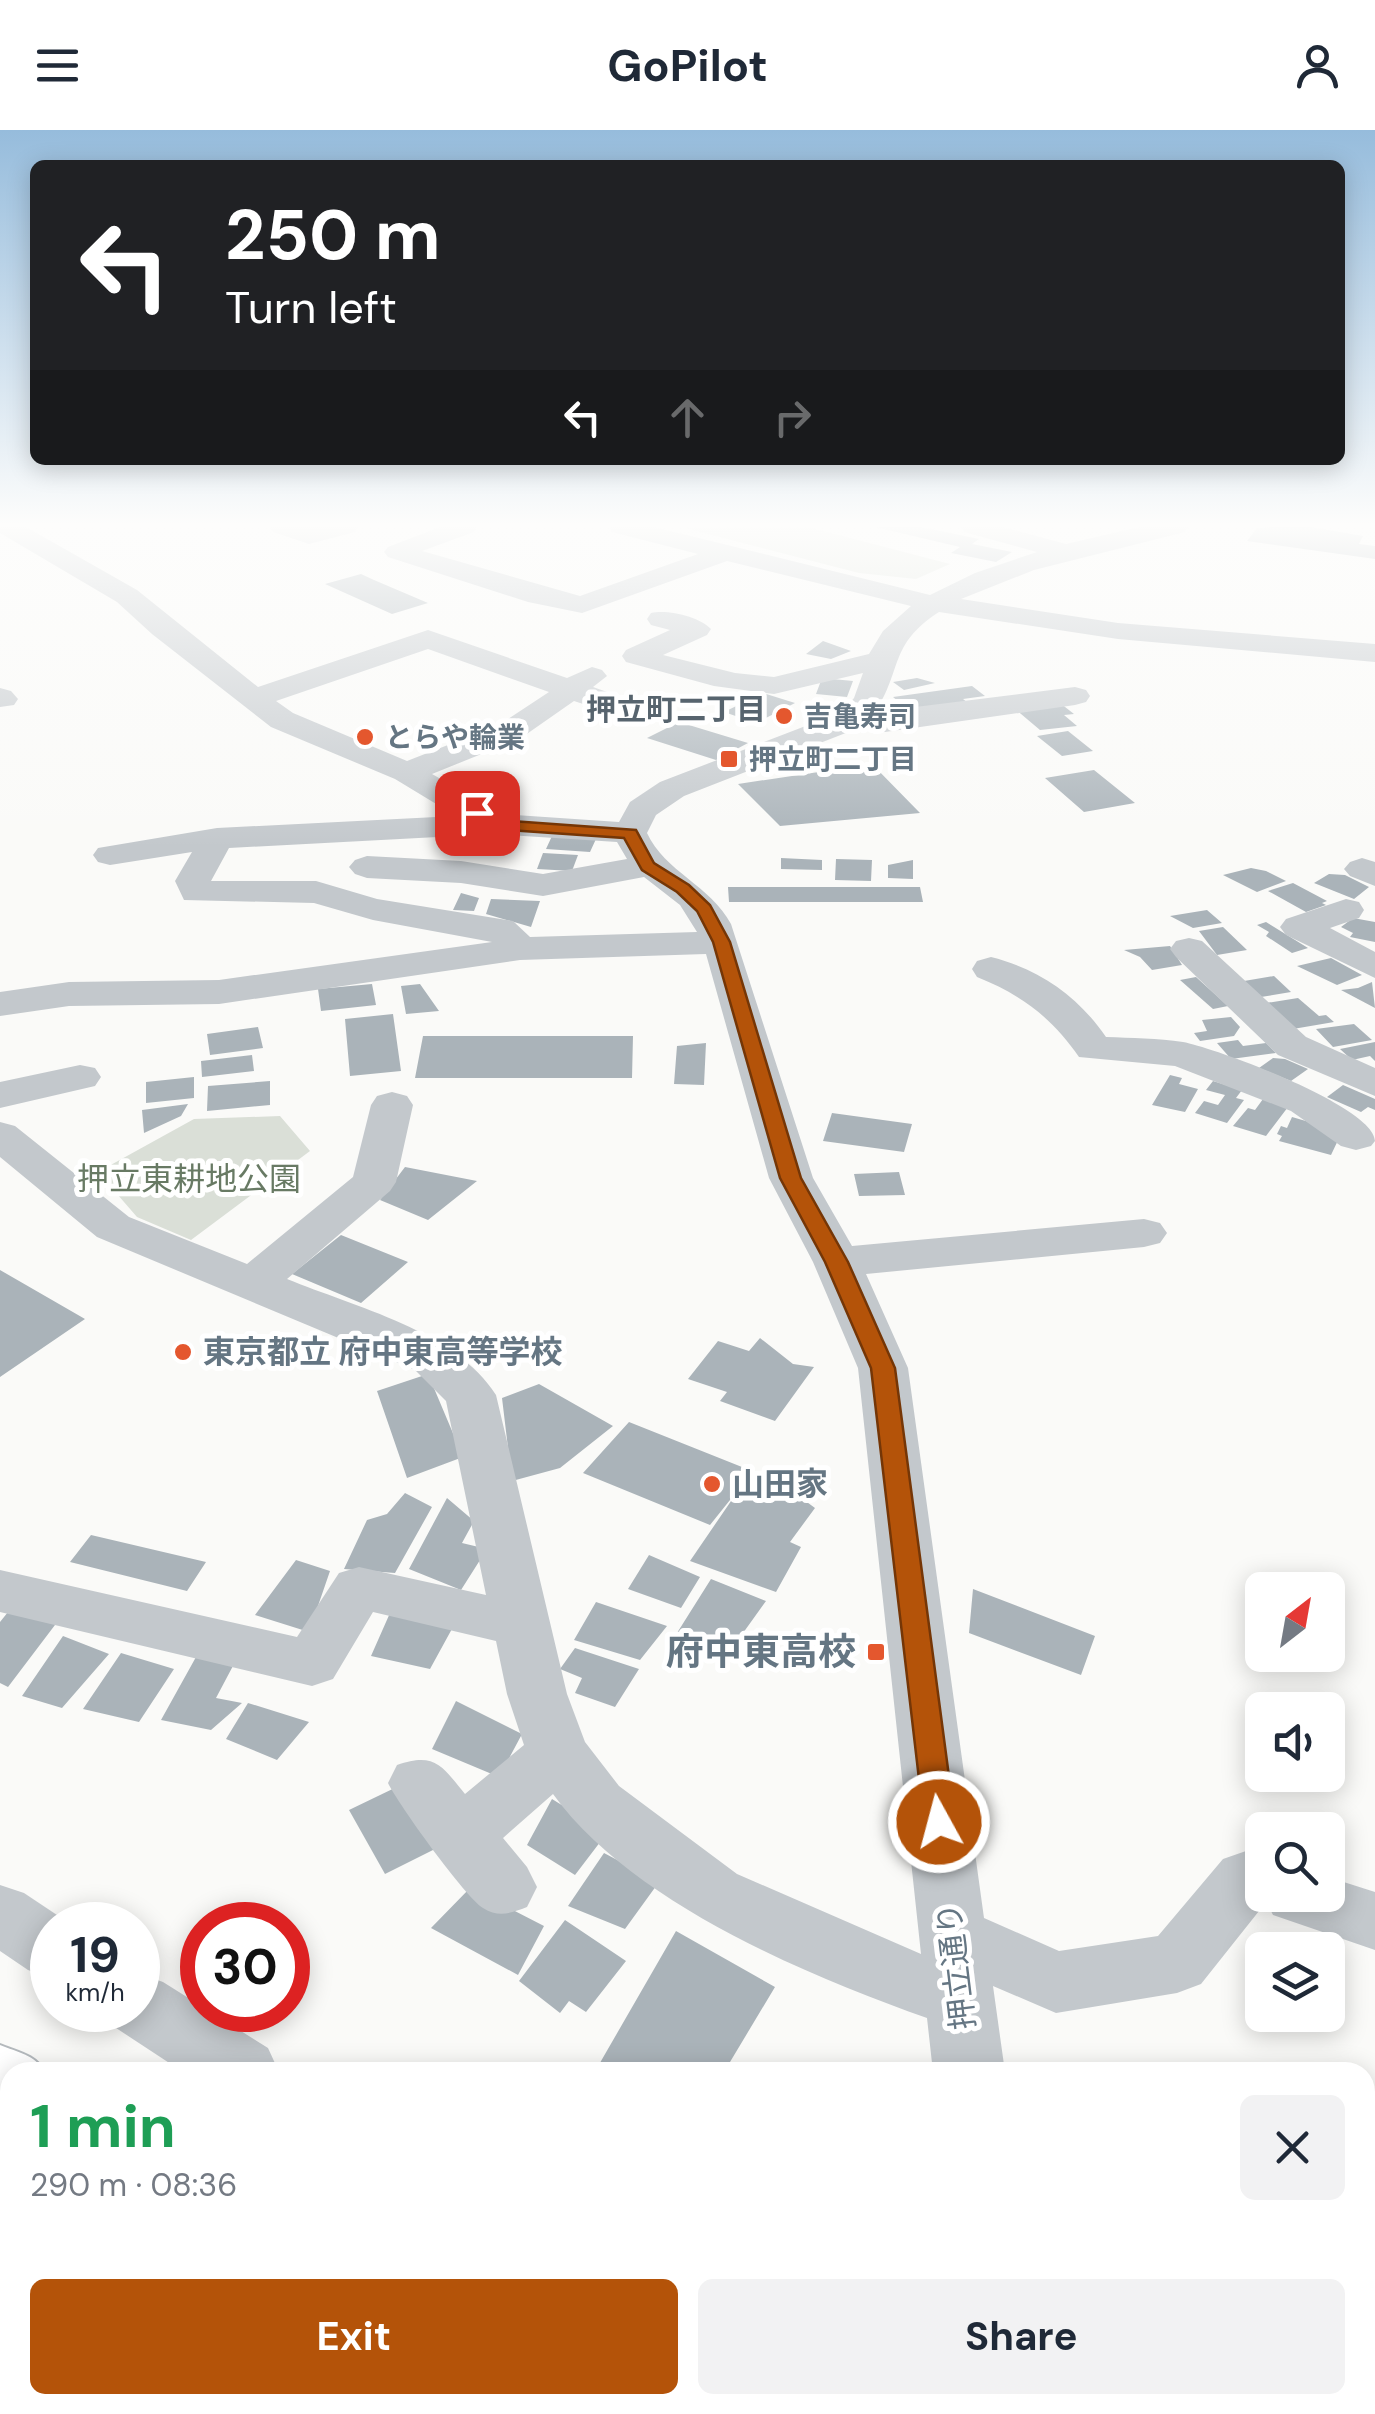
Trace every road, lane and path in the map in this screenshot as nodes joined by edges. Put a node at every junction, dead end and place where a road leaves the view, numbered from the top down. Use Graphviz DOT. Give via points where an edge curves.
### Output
graph roads {
  1 [pos="169,634"];
  2 [pos="687,634"];
  3 [pos="897,634"];
  4 [pos="1148,634"];
  5 [pos="1375,653"];
  6 [pos="636,656"];
  7 [pos="882,662"];
  8 [pos="566,688"];
  9 [pos="1075,696"];
  10 [pos="255,698"];
  11 [pos="641,714"];
  12 [pos="853,718"];
  13 [pos="500,735"];
  14 [pos="544,748"];
  15 [pos="406,772"];
  16 [pos="494,824"];
  17 [pos="382,830"];
  18 [pos="217,838"];
  19 [pos="639,850"];
  20 [pos="110,855"];
  21 [pos="367,867"];
  22 [pos="349,901"];
  23 [pos="1346,910"];
  24 [pos="722,942"];
  25 [pos="520,949"];
  26 [pos="1190,949"];
  27 [pos="1375,967"];
  28 [pos="991,969"];
  29 [pos="0,1004"];
  30 [pos="80,1077"];
  31 [pos="1375,1083"];
  32 [pos="0,1096"];
  33 [pos="392,1105"];
  34 [pos="0,1135"];
  35 [pos="1359,1145"];
  36 [pos="1144,1233"];
  37 [pos="836,1262"];
  38 [pos="254,1283"];
  39 [pos="0,1591"];
  40 [pos="523,1625"];
  41 [pos="558,1754"];
  42 [pos="419,1783"];
  43 [pos="460,1836"];
  44 [pos="1245,1880"];
  45 [pos="504,1886"];
  46 [pos="1345,1911"];
  47 [pos="0,1914"];
  48 [pos="1375,1920"];
  49 [pos="30,1934"];
  50 [pos="956,1967"];
  51 [pos="160,2018"];
  52 [pos="228,2062"];
  53 [pos="968,2062"];
  1 -- 10 [label="street"];
  2 -- 6 [label="street"];
  3 -- 7 [label="street"];
  4 -- 5 [label="street"];
  6 -- 7 [label="street" via="718,678 788,685 852,663"];
  6 -- 8 [label="street"];
  7 -- 12 [label="street" via="874,694"];
  8 -- 10 [label="street" via="428,639"];
  8 -- 11 [label="street"];
  8 -- 13 [label="street" via="542,712"];
  9 -- 12 [label="street" via="884,723"];
  10 -- 15 [label="street" via="282,720"];
  12 -- 19 [label="street" via="672,789 642,810"];
  13 -- 14 [label="street"];
  13 -- 15 [label="street"];
  15 -- 16 [label="street"];
  16 -- 17 [label="street"];
  16 -- 19 [label="street"];
  17 -- 18 [label="street"];
  17 -- 21 [label="street"];
  18 -- 20 [label="street"];
  18 -- 22 [label="street" via="193,881 197,892 299,890"];
  19 -- 21 [label="street" via="542,885"];
  19 -- 24 [label="street, 押立通り" via="704,908"];
  21 -- 22 [label="street"];
  22 -- 25 [label="street" via="500,929"];
  23 -- 27 [label="street" via="1299,927"];
  24 -- 25 [label="street"];
  24 -- 37 [label="street, 押立通り" via="791,1178"];
  25 -- 29 [label="street" via="218,992 68,994"];
  26 -- 31 [label="street" via="1292,1046"];
  28 -- 35 [label="street" via="1056,1002 1093,1048 1181,1054 1306,1102"];
  30 -- 32 [label="street"];
  33 -- 38 [label="street" via="374,1182"];
  34 -- 38 [label="street" via="113,1226"];
  36 -- 37 [label="street"];
  37 -- 50 [label="street, 押立通り" via="883,1368"];
  38 -- 40 [label="street" via="433,1358 470,1395"];
  39 -- 40 [label="street" via="312,1663 360,1588"];
  40 -- 41 [label="street" via="536,1694"];
  41 -- 43 [label="street"];
  41 -- 50 [label="street" via="597,1806 714,1894 878,1970"];
  42 -- 43 [label="street"];
  43 -- 45 [label="street"];
  44 -- 50 [label="street" via="1177,1963 1056,1982"];
  46 -- 48 [label="street"];
  47 -- 49 [label="street"];
  50 -- 53 [label="street, 押立通り"];
  51 -- 52 [label="street"];
}
